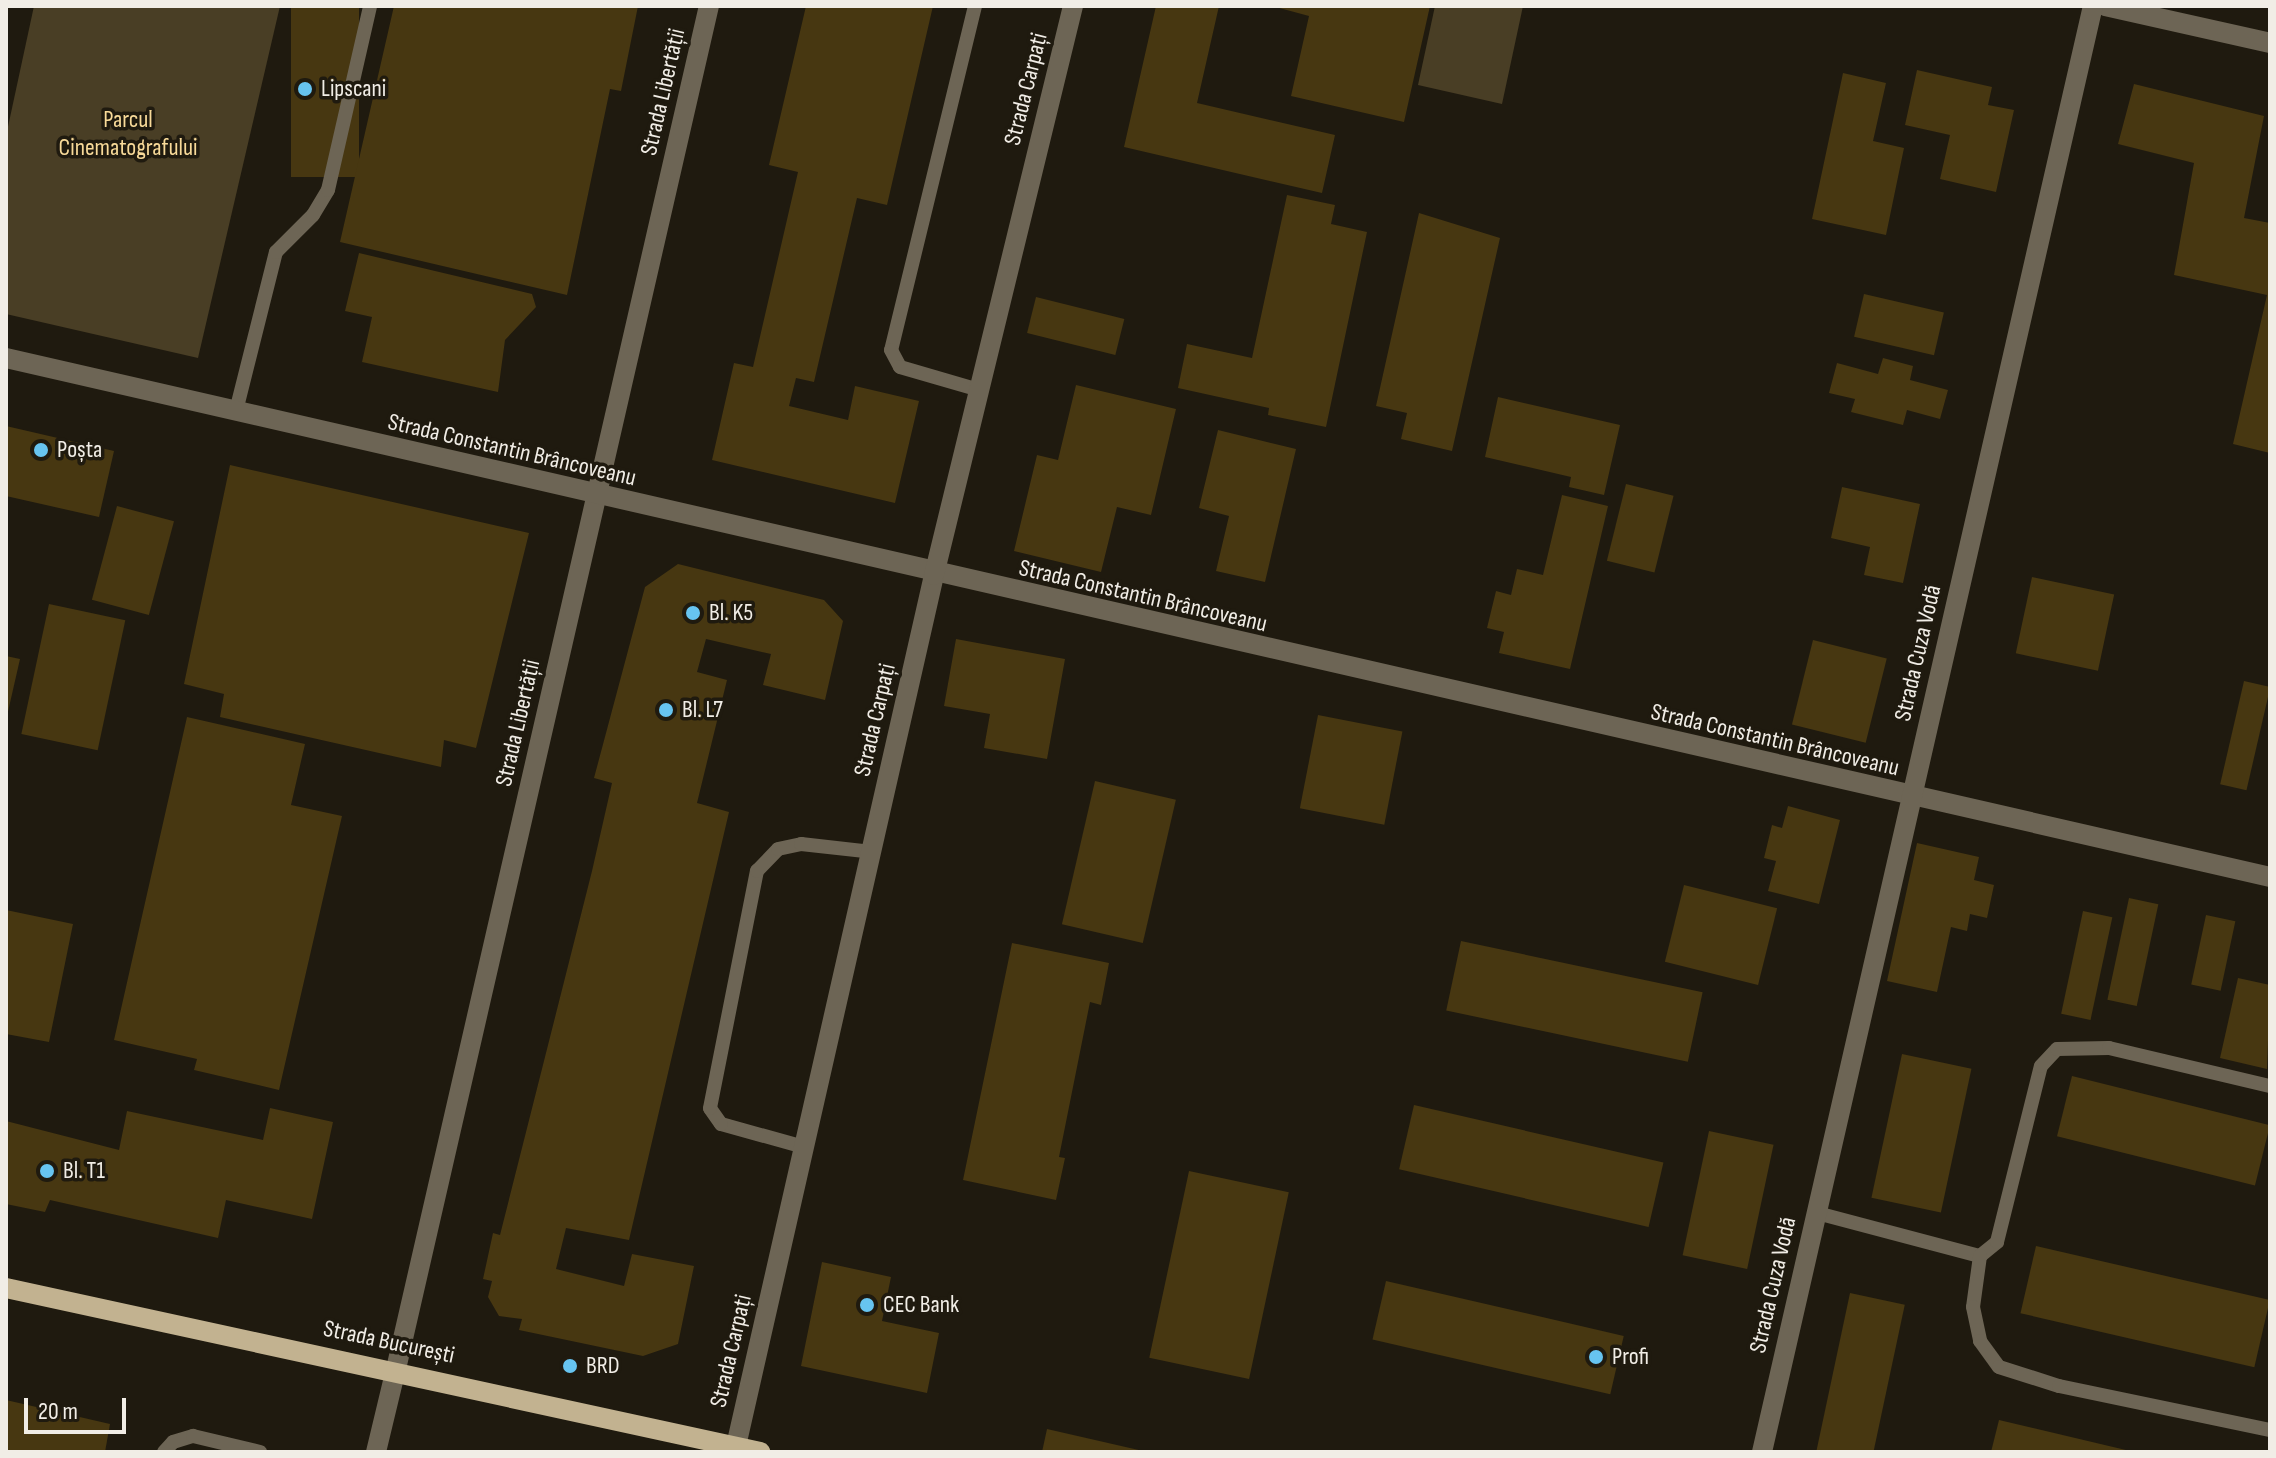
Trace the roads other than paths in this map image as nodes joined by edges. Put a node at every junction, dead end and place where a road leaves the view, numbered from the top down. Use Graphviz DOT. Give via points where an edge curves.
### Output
graph roads {
  1 [pos="370,6"];
  2 [pos="709,6"];
  3 [pos="975,6"];
  4 [pos="1073,6"];
  5 [pos="2093,6"];
  6 [pos="2105,6"];
  7 [pos="2270,43"];
  8 [pos="6,358"];
  9 [pos="979,390"];
  10 [pos="236,411"];
  11 [pos="597,497"];
  12 [pos="934,575"];
  13 [pos="1912,798"];
  14 [pos="872,852"];
  15 [pos="2270,877"];
  16 [pos="2270,1086"];
  17 [pos="804,1147"];
  18 [pos="1817,1213"];
  19 [pos="1980,1256"];
  20 [pos="6,1288"];
  21 [pos="396,1369"];
  22 [pos="2270,1430"];
  23 [pos="736,1446"];
  24 [pos="164,1452"];
  25 [pos="260,1452"];
  26 [pos="376,1452"];
  27 [pos="760,1452"];
  28 [pos="1762,1452"];
  1 -- 10 [label="lane" via="328,190 313,215 276,252"];
  2 -- 11 [label="street, Strada Libertății"];
  3 -- 9 [label="lane" via="891,350 900,367"];
  4 -- 9 [label="street, Strada Carpați"];
  5 -- 13 [label="street, Strada Cuza Vodă"];
  6 -- 7 [label="street"];
  8 -- 10 [label="street, Strada Constantin Brâncoveanu"];
  9 -- 12 [label="street, Strada Carpați"];
  10 -- 11 [label="street, Strada Constantin Brâncoveanu"];
  11 -- 12 [label="street, Strada Constantin Brâncoveanu"];
  11 -- 21 [label="street, Strada Libertății"];
  12 -- 13 [label="street, Strada Constantin Brâncoveanu"];
  12 -- 14 [label="street, Strada Carpați"];
  13 -- 15 [label="street, Strada Constantin Brâncoveanu"];
  13 -- 18 [label="street, Strada Cuza Vodă"];
  14 -- 17 [label="street, Strada Carpați"];
  14 -- 17 [label="lane" via="801,844 778,849 757,871 710,1108 721,1124"];
  16 -- 19 [label="lane" via="2109,1048 2057,1049 2041,1066 1997,1242"];
  17 -- 23 [label="street, Strada Carpați"];
  18 -- 19 [label="lane"];
  18 -- 28 [label="street, Strada Cuza Vodă"];
  19 -- 22 [label="lane" via="1973,1307 1980,1341 1999,1367 2059,1386"];
  20 -- 21 [label="main road, Strada București"];
  21 -- 23 [label="main road, Strada București"];
  21 -- 26 [label="street, Strada Libertății"];
  23 -- 27 [label="main road, Strada București"];
  24 -- 25 [label="lane" via="173,1442 193,1436"];
}
